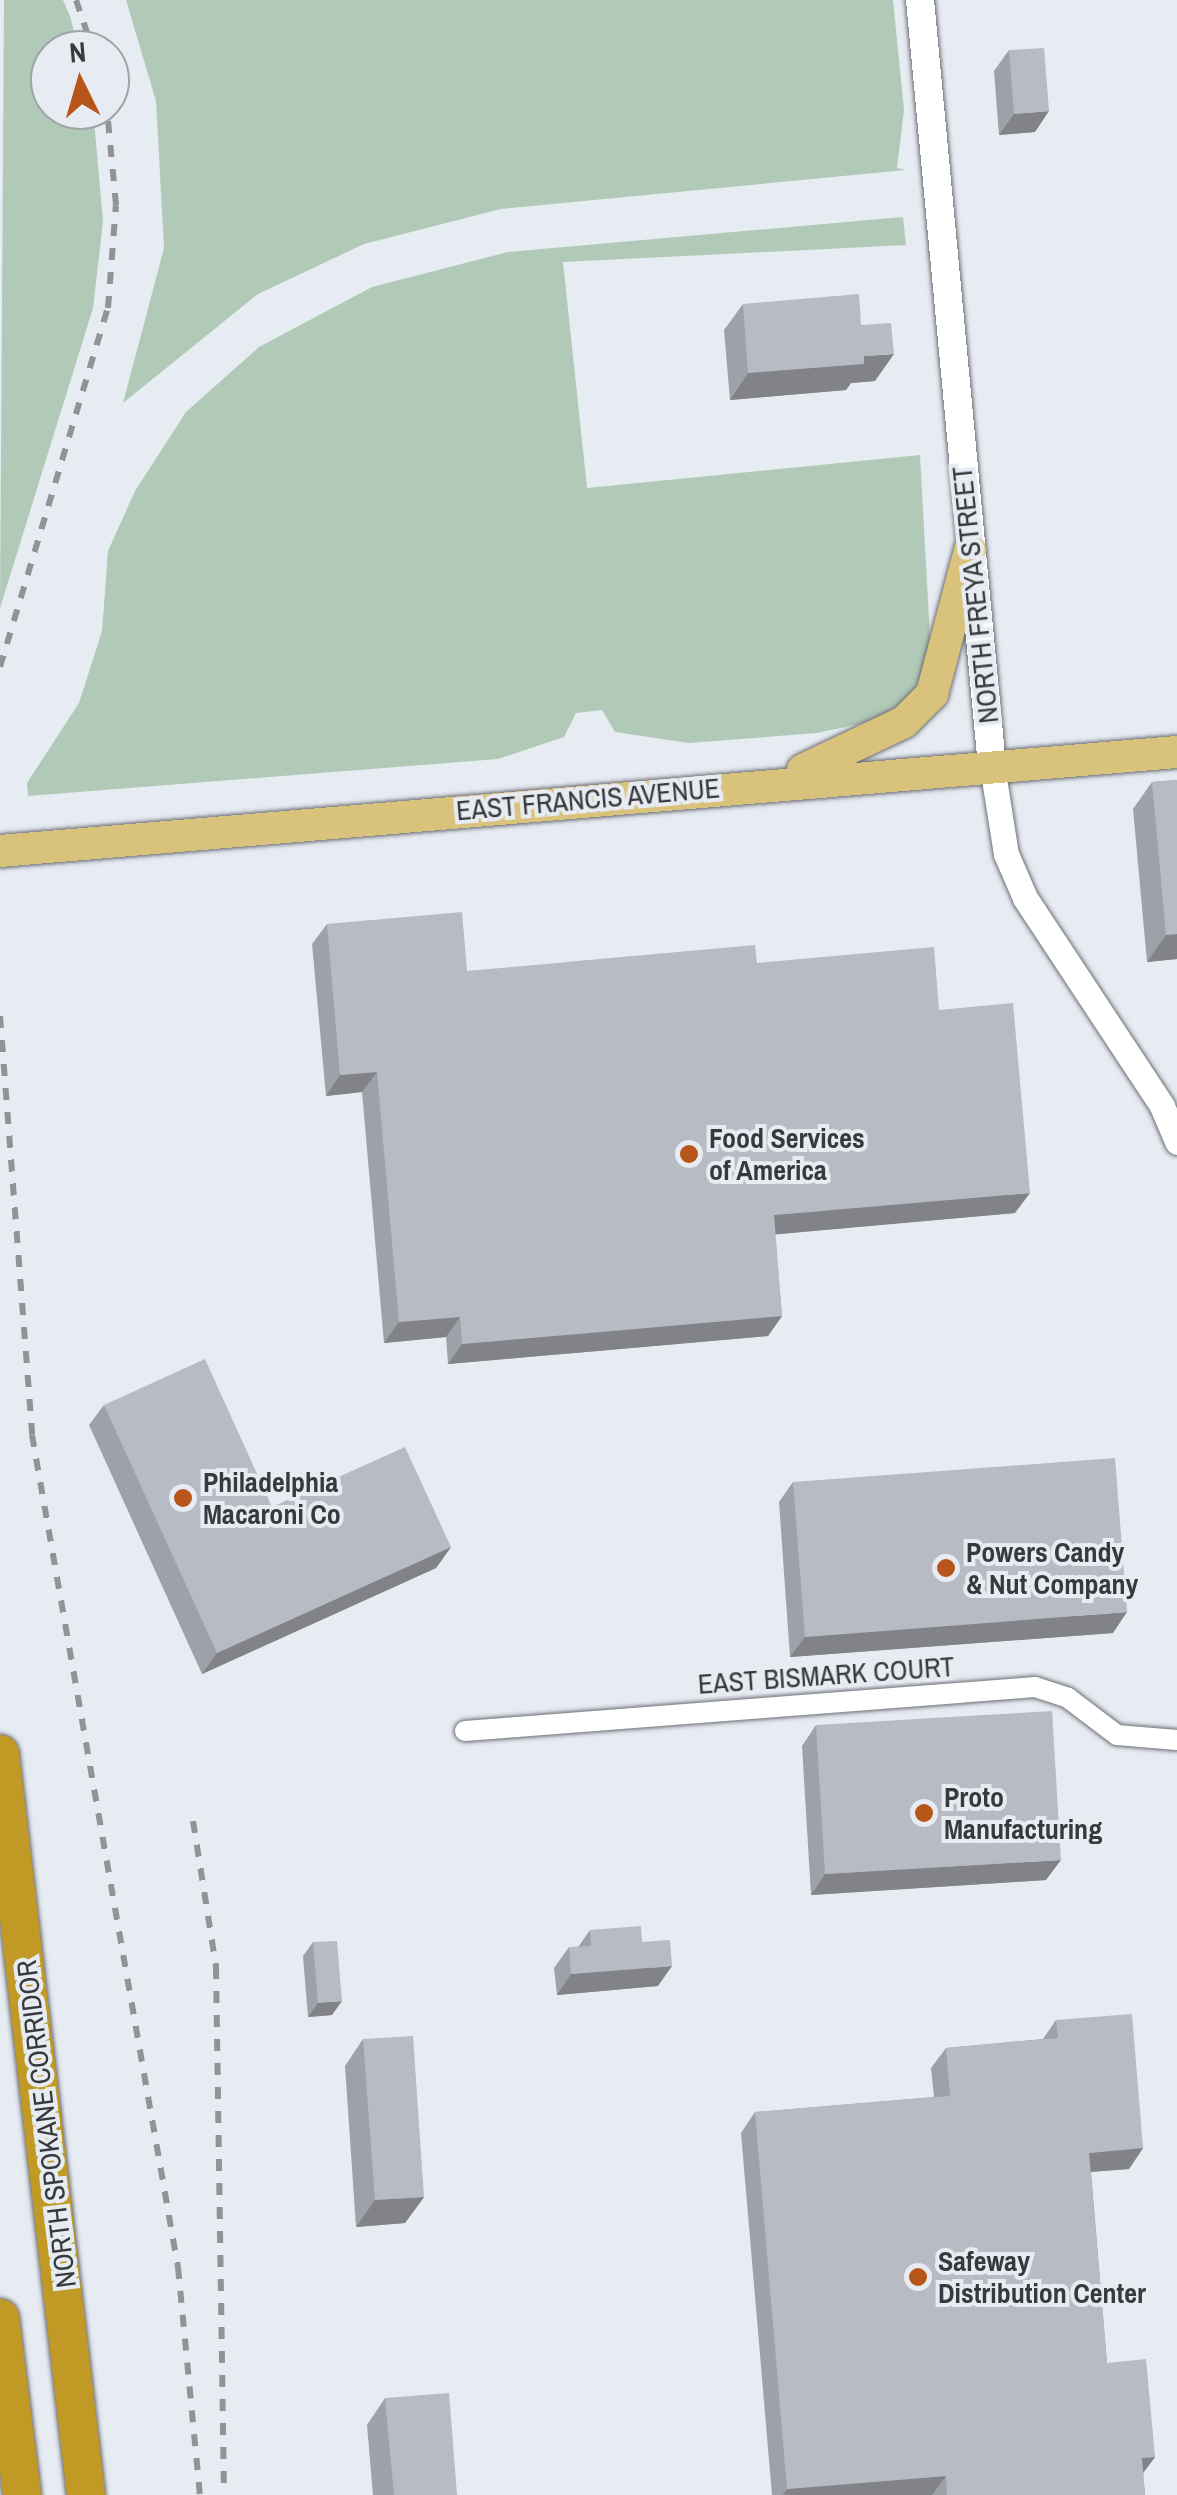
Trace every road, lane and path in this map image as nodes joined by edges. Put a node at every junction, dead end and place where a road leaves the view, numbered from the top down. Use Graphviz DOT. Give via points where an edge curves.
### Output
graph roads {
  1 [pos="920,0"];
  2 [pos="970,550"];
  3 [pos="1177,752"];
  4 [pos="992,766"];
  5 [pos="770,783"];
  6 [pos="0,850"];
  7 [pos="1170,1103"];
  8 [pos="1177,1142"];
  9 [pos="465,1731"];
  10 [pos="1177,1740"];
  11 [pos="0,1754"];
  12 [pos="0,2318"];
  13 [pos="22,2495"];
  14 [pos="86,2495"];
  1 -- 2 [label="main road, NORTH FREYA STREET"];
  2 -- 4 [label="main road, NORTH FREYA STREET"];
  2 -- 5 [label="main road" via="940,672 920,708 854,750"];
  3 -- 4 [label="main road, EAST FRANCIS AVENUE"];
  4 -- 5 [label="main road, EAST FRANCIS AVENUE"];
  4 -- 7 [label="street, NORTH FREYA STREET" via="1006,854 1024,898"];
  5 -- 6 [label="main road, EAST FRANCIS AVENUE"];
  7 -- 8 [label="street, NORTH FREYA STREET"];
  9 -- 10 [label="street, EAST BISMARK COURT" via="1035,1687 1068,1698 1117,1735"];
  11 -- 14 [label="highway, NORTH SPOKANE CORRIDOR"];
  12 -- 13 [label="highway"];
}
